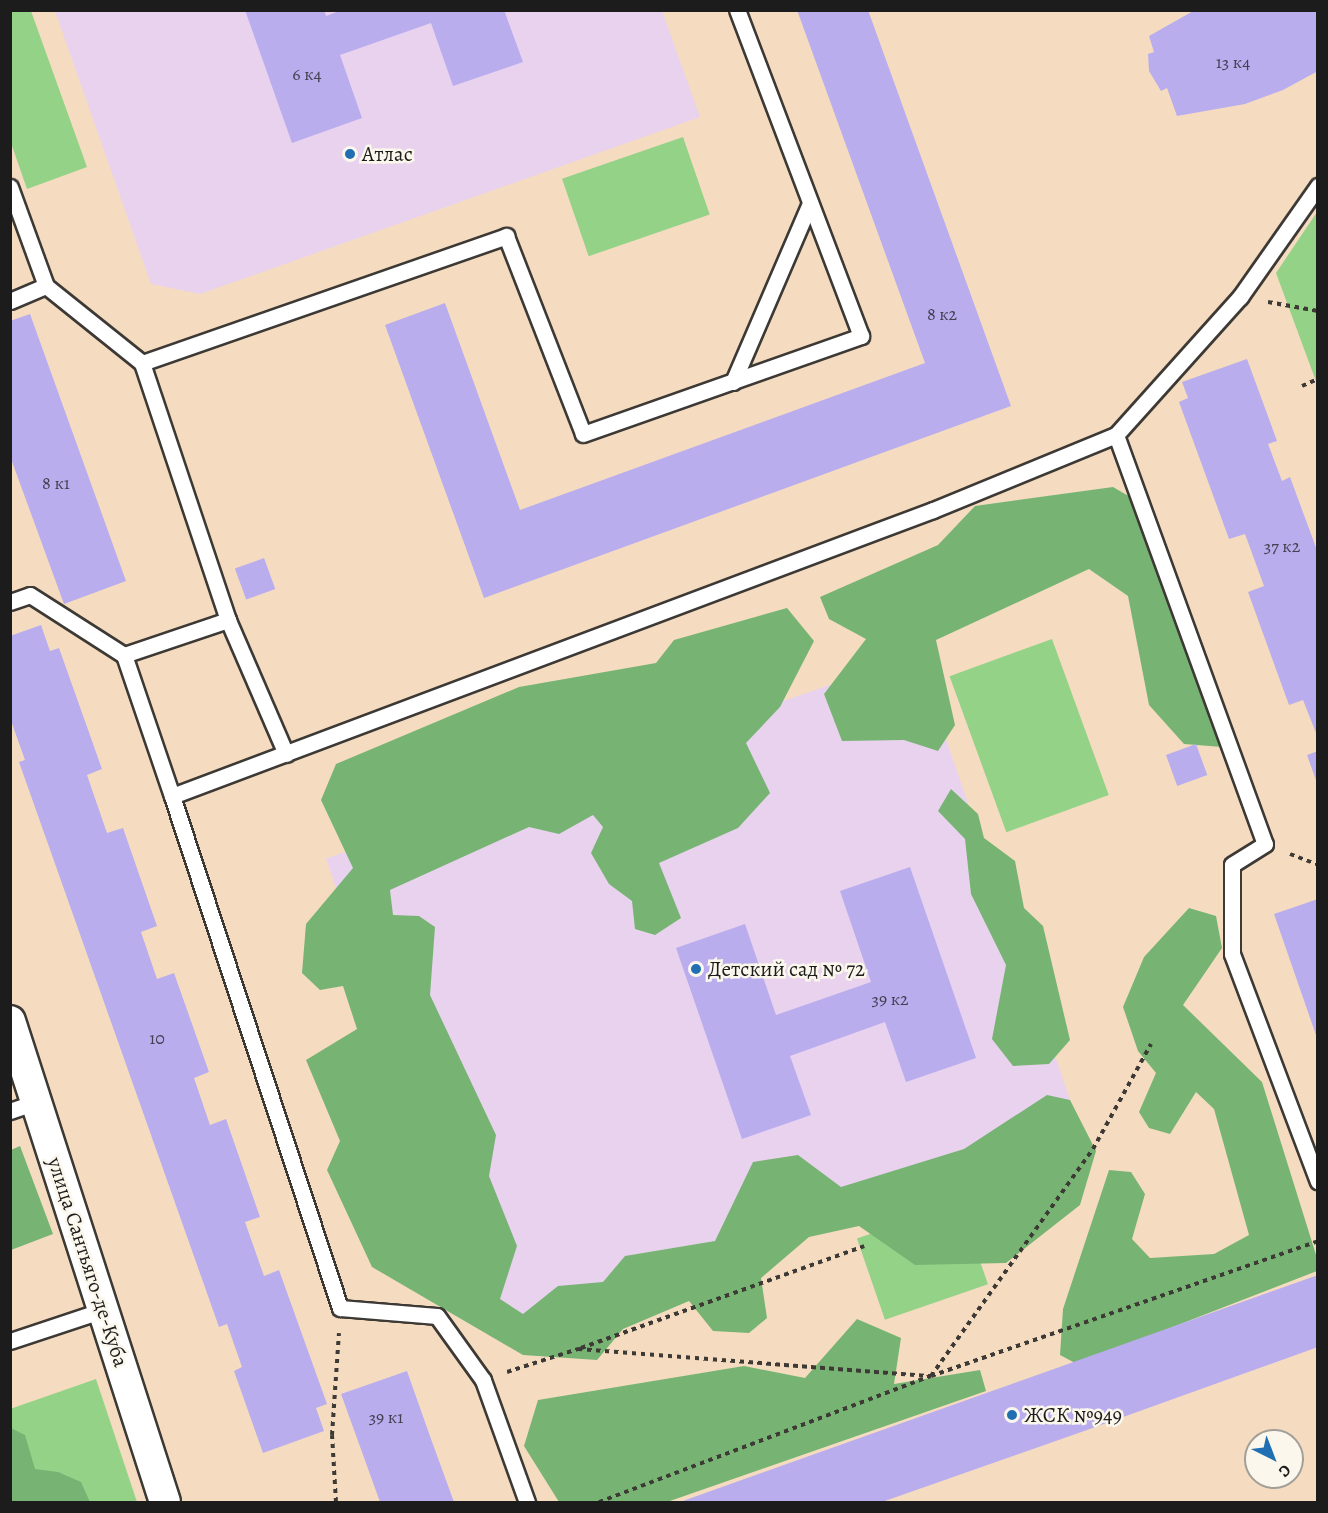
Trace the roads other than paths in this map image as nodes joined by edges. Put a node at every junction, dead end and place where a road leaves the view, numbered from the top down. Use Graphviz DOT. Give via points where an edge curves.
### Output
graph roads {
  1 [pos="737,10"];
  2 [pos="1317,186"];
  3 [pos="10,187"];
  4 [pos="810,203"];
  5 [pos="45,286"];
  6 [pos="10,301"];
  7 [pos="141,363"];
  8 [pos="733,382"];
  9 [pos="1116,435"];
  10 [pos="10,602"];
  11 [pos="228,620"];
  12 [pos="123,655"];
  13 [pos="286,754"];
  14 [pos="172,796"];
  15 [pos="10,1021"];
  16 [pos="23,1106"];
  17 [pos="1317,1181"];
  18 [pos="103,1310"];
  19 [pos="10,1341"];
  20 [pos="165,1503"];
  21 [pos="527,1503"];
  1 -- 4 [label="lane"];
  2 -- 9 [label="lane" via="1240,297"];
  3 -- 5 [label="lane"];
  4 -- 8 [label="lane"];
  4 -- 8 [label="lane" via="861,336"];
  5 -- 6 [label="lane"];
  5 -- 7 [label="lane"];
  7 -- 8 [label="lane" via="506,236 583,434"];
  7 -- 11 [label="lane"];
  9 -- 13 [label="lane" via="933,510"];
  9 -- 17 [label="lane" via="1265,844 1232,865 1232,954"];
  10 -- 12 [label="lane" via="30,595"];
  11 -- 12 [label="lane"];
  11 -- 13 [label="lane"];
  12 -- 14 [label="lane"];
  13 -- 14 [label="lane"];
  14 -- 21 [label="lane" via="340,1308 437,1316 483,1380"];
  15 -- 16 [label="street, улица Сантьяго-де-Куба"];
  16 -- 18 [label="street, улица Сантьяго-де-Куба"];
  18 -- 19 [label="lane"];
  18 -- 20 [label="street, улица Сантьяго-де-Куба"];
}
